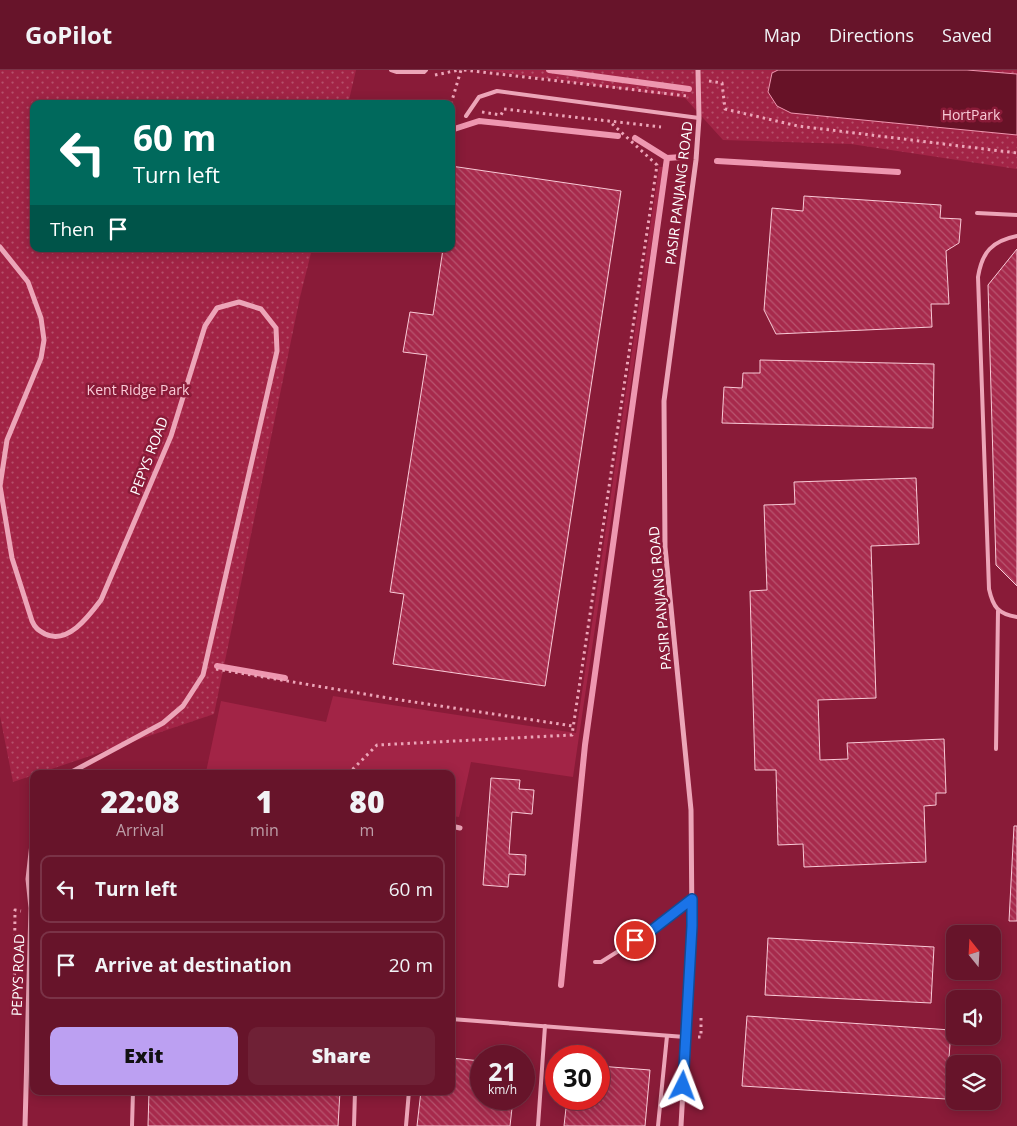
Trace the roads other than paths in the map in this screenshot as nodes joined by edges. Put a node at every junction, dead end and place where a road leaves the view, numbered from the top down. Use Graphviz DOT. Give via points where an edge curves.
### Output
graph roads {
  1 [pos="391,70"];
  2 [pos="426,70"];
  3 [pos="698,70"];
  4 [pos="466,116"];
  5 [pos="699,118"];
  6 [pos="977,213"];
  7 [pos="1017,215"];
  8 [pos="1017,236"];
  9 [pos="0,247"];
  10 [pos="998,610"];
  11 [pos="1017,617"];
  12 [pos="996,749"];
  13 [pos="75,770"];
  14 [pos="455,827"];
  15 [pos="460,828"];
  16 [pos="30,854"];
  17 [pos="30,892"];
  18 [pos="692,899"];
  19 [pos="594,962"];
  20 [pos="30,969"];
  21 [pos="455,1019"];
  22 [pos="544,1026"];
  23 [pos="667,1036"];
  24 [pos="685,1037"];
  25 [pos="134,1095"];
  26 [pos="355,1095"];
  27 [pos="410,1095"];
  28 [pos="25,1126"];
  29 [pos="132,1126"];
  30 [pos="354,1126"];
  31 [pos="406,1126"];
  32 [pos="538,1126"];
  33 [pos="658,1126"];
  34 [pos="681,1126"];
  1 -- 2 [label="lane"];
  3 -- 5 [label="street, PASIR PANJANG ROAD"];
  4 -- 5 [label="lane" via="479,97 497,91"];
  5 -- 18 [label="street, PASIR PANJANG ROAD" via="664,401 665,547 691,810"];
  6 -- 7 [label="lane"];
  8 -- 10 [label="lane" via="997,242 986,252 978,277 989,589"];
  9 -- 13 [label="street, PEPYS ROAD" via="28,282 41,318 44,340 41,358 7,440 0,486 12,558 32,621 37,630 49,636 70,632 101,600 171,436 205,326 217,308 239,302 261,309 276,328 277,351 203,675 183,706 163,723"];
  10 -- 11 [label="lane"];
  10 -- 12 [label="lane"];
  14 -- 15 [label="street"];
  16 -- 17 [label="street, PEPYS ROAD"];
  18 -- 19 [label="lane" via="652,930 601,962"];
  18 -- 24 [label="street, PASIR PANJANG ROAD"];
  20 -- 28 [label="street, PEPYS ROAD"];
  21 -- 22 [label="lane"];
  22 -- 23 [label="lane"];
  22 -- 32 [label="lane"];
  23 -- 24 [label="lane"];
  23 -- 33 [label="lane"];
  24 -- 34 [label="street, PASIR PANJANG ROAD"];
  25 -- 29 [label="lane"];
  26 -- 30 [label="lane"];
  27 -- 31 [label="lane"];
}
